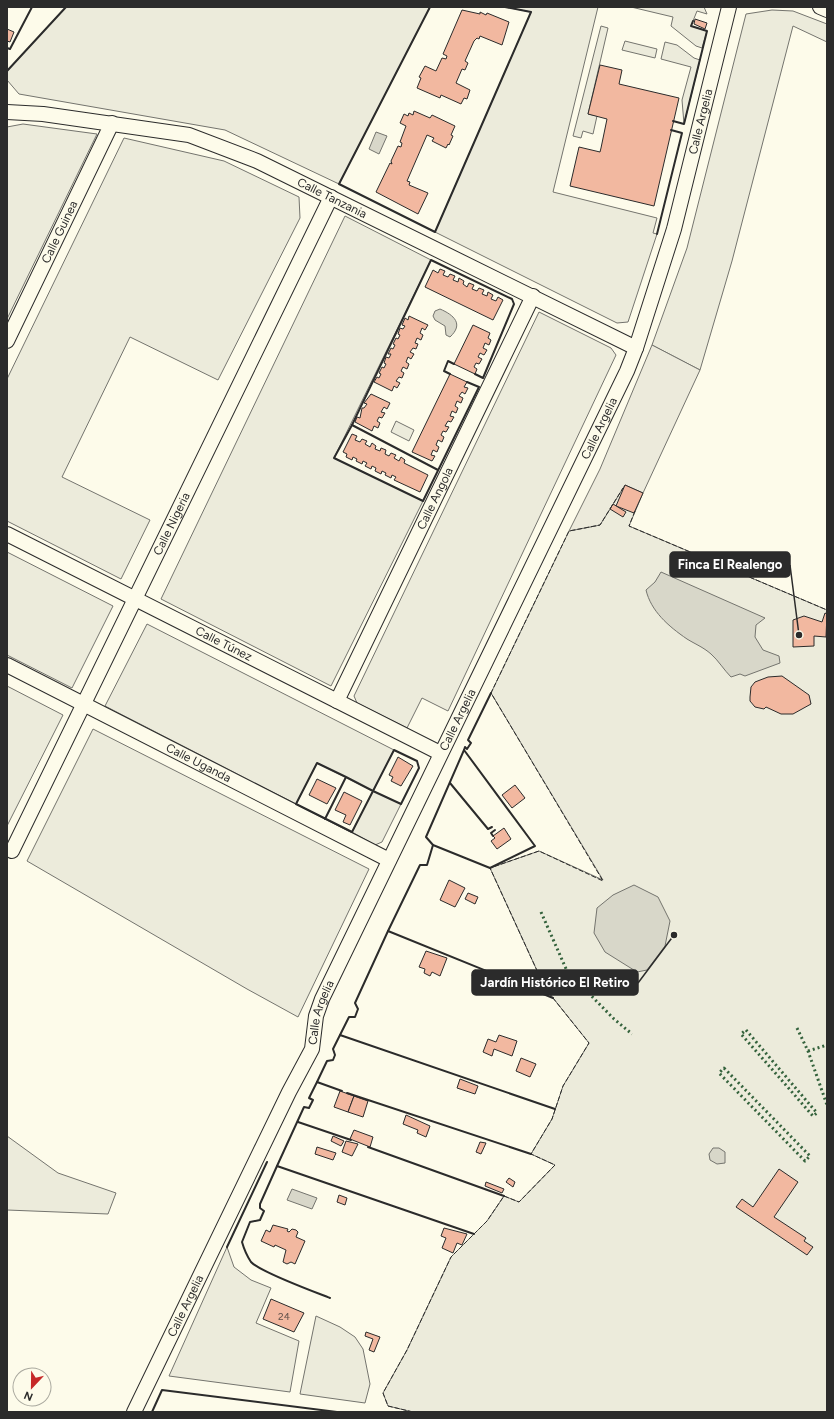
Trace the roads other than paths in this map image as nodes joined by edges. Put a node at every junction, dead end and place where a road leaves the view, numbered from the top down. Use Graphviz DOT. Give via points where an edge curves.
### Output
graph roads {
  1 [pos="729,7"];
  2 [pos="820,7"];
  3 [pos="827,10"];
  4 [pos="7,112"];
  5 [pos="112,123"];
  6 [pos="331,197"];
  7 [pos="533,296"];
  8 [pos="7,340"];
  9 [pos="636,348"];
  10 [pos="7,534"];
  11 [pos="135,599"];
  12 [pos="7,665"];
  13 [pos="337,701"];
  14 [pos="84,704"];
  15 [pos="440,753"];
  16 [pos="12,851"];
  17 [pos="389,860"];
  18 [pos="134,1412"];
  1 -- 9 [label="street, Calle Argelia" via="674,229"];
  2 -- 3 [label="street"];
  4 -- 5 [label="street, Calle Tanzania"];
  5 -- 6 [label="street, Calle Tanzania" via="189,135 257,161"];
  5 -- 8 [label="street, Calle Guinea"];
  6 -- 7 [label="street, Calle Tanzania"];
  6 -- 11 [label="street, Calle Nigeria"];
  7 -- 9 [label="street, Calle Tanzania"];
  7 -- 13 [label="street, Calle Angola"];
  9 -- 15 [label="street, Calle Argelia"];
  10 -- 11 [label="street, Calle Túnez"];
  11 -- 13 [label="street, Calle Túnez"];
  11 -- 14 [label="street, Calle Nigeria"];
  12 -- 14 [label="street, Calle Uganda"];
  13 -- 15 [label="street, Calle Túnez"];
  14 -- 16 [label="street, Calle Nigeria"];
  14 -- 17 [label="street, Calle Uganda"];
  15 -- 17 [label="street, Calle Argelia"];
  17 -- 18 [label="street, Calle Argelia" via="322,998 316,1016 312,1050 289,1092"];
}
